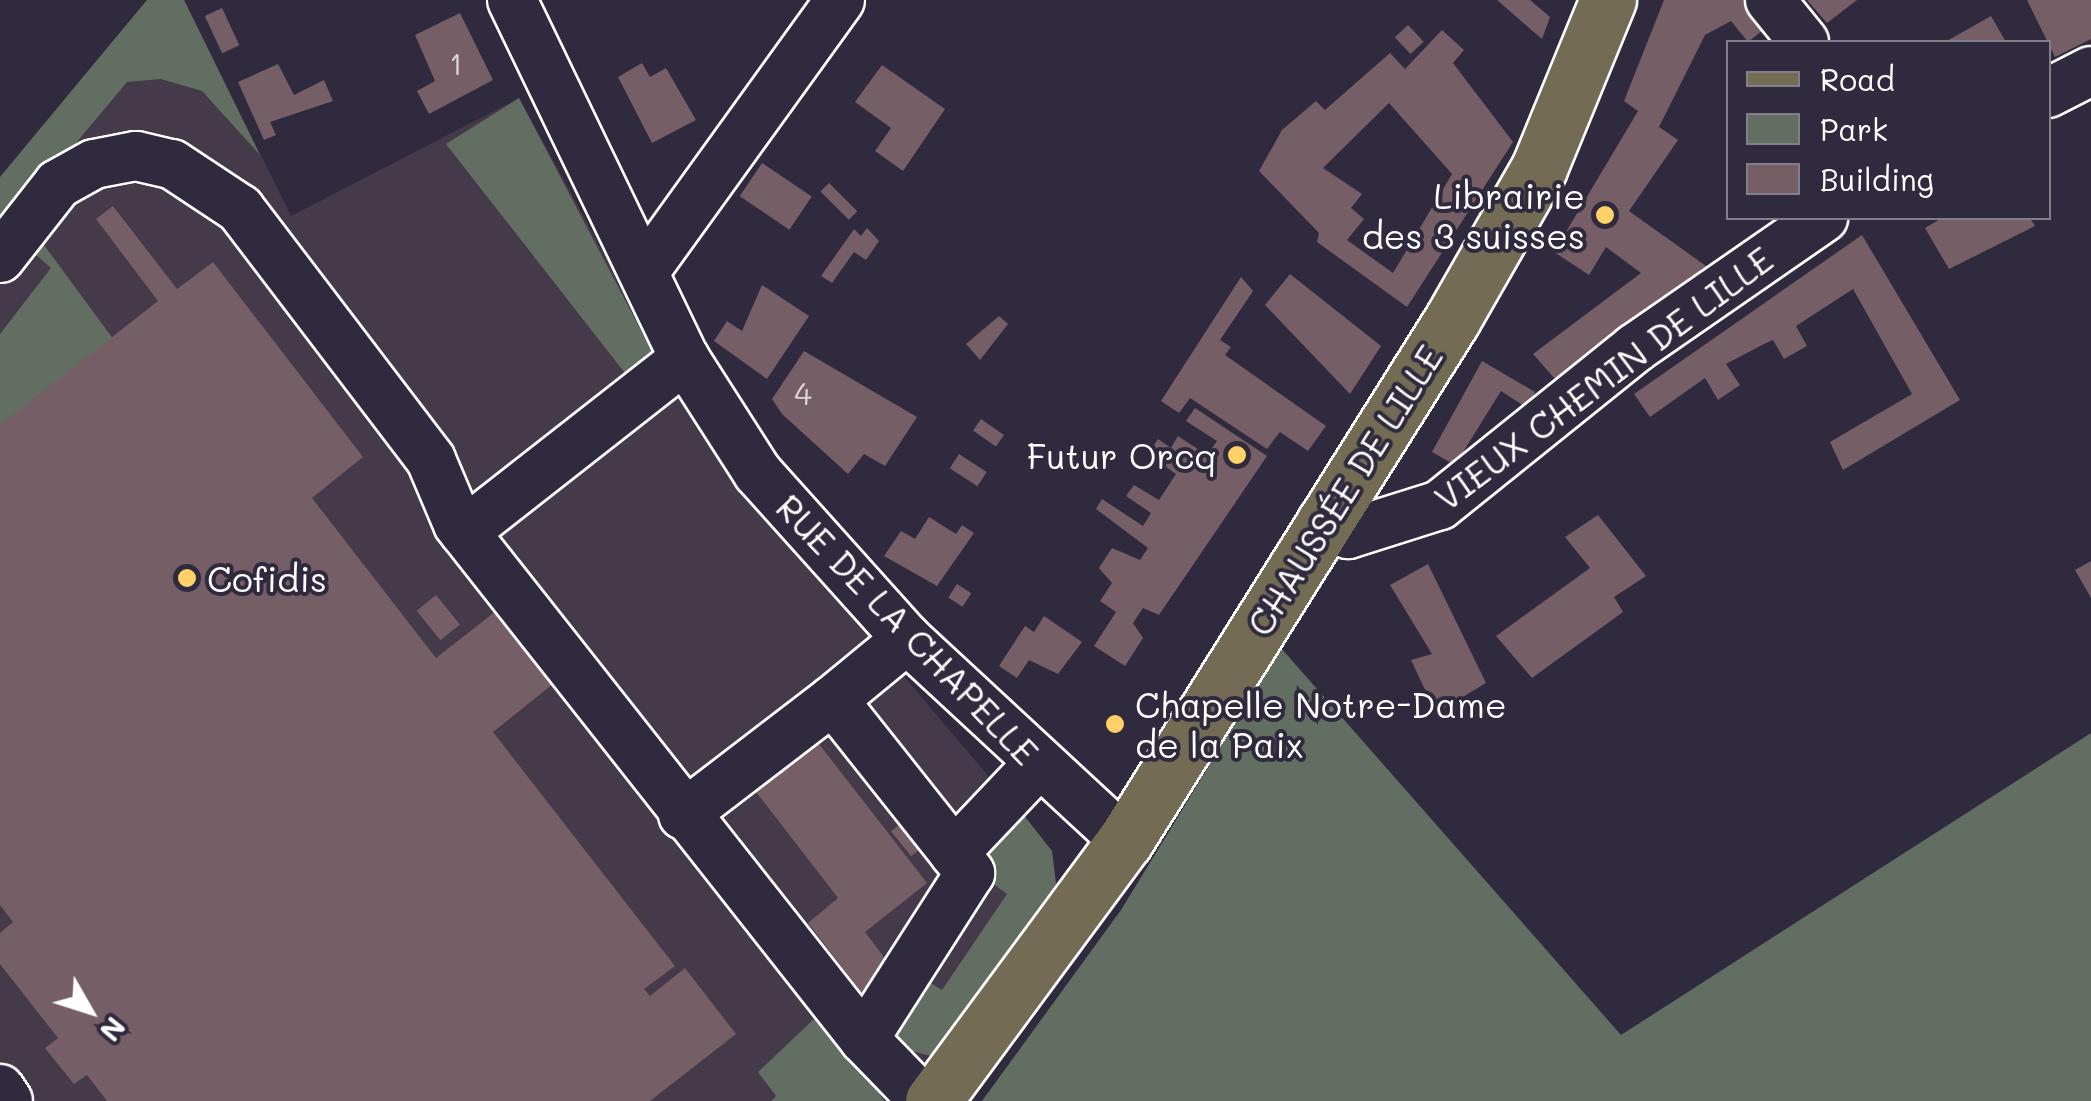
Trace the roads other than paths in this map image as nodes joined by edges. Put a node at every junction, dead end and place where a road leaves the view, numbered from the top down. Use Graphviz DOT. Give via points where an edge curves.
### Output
graph roads {
  1 [pos="512,0"];
  2 [pos="840,0"];
  3 [pos="1608,0"];
  4 [pos="1770,0"];
  5 [pos="802,20"];
  6 [pos="1802,40"];
  7 [pos="2091,71"];
  8 [pos="2051,91"];
  9 [pos="1820,220"];
  10 [pos="0,258"];
  11 [pos="644,272"];
  12 [pos="685,359"];
  13 [pos="1322,521"];
  14 [pos="464,532"];
  15 [pos="907,639"];
  16 [pos="832,700"];
  17 [pos="1039,763"];
  18 [pos="682,815"];
  19 [pos="1126,841"];
  20 [pos="954,853"];
  21 [pos="864,1039"];
  22 [pos="0,1089"];
  23 [pos="8,1101"];
  24 [pos="924,1101"];
  25 [pos="933,1101"];
  1 -- 11 [label="street, RUE DE LA CHAPELLE"];
  2 -- 5 [label="street"];
  3 -- 13 [label="main road, CHAUSSÉE DE LILLE" via="1508,226"];
  4 -- 6 [label="street"];
  5 -- 11 [label="street"];
  7 -- 8 [label="street"];
  9 -- 13 [label="street, VIEUX CHEMIN DE LILLE" via="1635,348 1440,505 1348,534"];
  10 -- 14 [label="street" via="58,184 94,164 136,156 203,180 240,209 431,460"];
  11 -- 12 [label="street, RUE DE LA CHAPELLE"];
  12 -- 14 [label="street"];
  12 -- 15 [label="street, RUE DE LA CHAPELLE" via="784,505"];
  13 -- 19 [label="main road, CHAUSSÉE DE LILLE"];
  14 -- 18 [label="street"];
  15 -- 16 [label="street"];
  15 -- 17 [label="street, RUE DE LA CHAPELLE"];
  16 -- 18 [label="street"];
  16 -- 20 [label="street"];
  17 -- 19 [label="street, RUE DE LA CHAPELLE"];
  17 -- 20 [label="street"];
  18 -- 21 [label="street"];
  19 -- 25 [label="main road, CHAUSSÉE DE LILLE"];
  20 -- 21 [label="street" via="970,874"];
  21 -- 24 [label="street"];
  22 -- 23 [label="street"];
}
